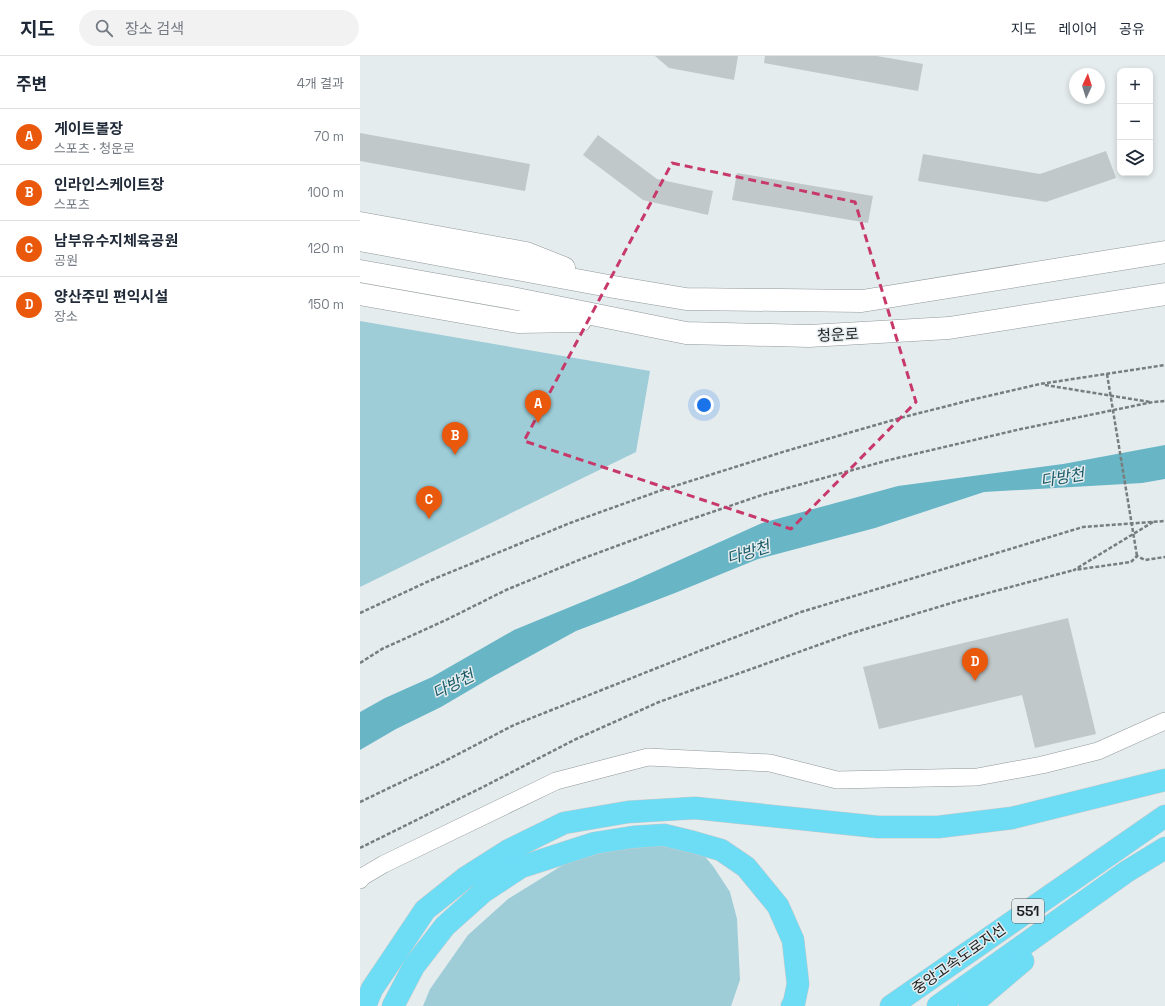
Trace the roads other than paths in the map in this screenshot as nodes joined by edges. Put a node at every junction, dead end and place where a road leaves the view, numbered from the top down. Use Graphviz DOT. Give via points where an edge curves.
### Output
graph roads {
  1 [pos="360,223"];
  2 [pos="360,240"];
  3 [pos="1165,252"];
  4 [pos="360,271"];
  5 [pos="614,287"];
  6 [pos="360,294"];
  7 [pos="1165,294"];
  8 [pos="622,321"];
  9 [pos="1165,721"];
  10 [pos="1165,780"];
  11 [pos="1165,816"];
  12 [pos="1165,848"];
  13 [pos="1126,872"];
  14 [pos="360,880"];
  15 [pos="366,1006"];
  16 [pos="393,1006"];
  17 [pos="792,1006"];
  18 [pos="891,1006"];
  19 [pos="938,1006"];
  20 [pos="970,1006"];
  1 -- 5 [label="main road" via="526,253"];
  2 -- 5 [label="main road"];
  3 -- 5 [label="main road" via="862,301 686,299"];
  4 -- 8 [label="main road, 청운로"];
  6 -- 8 [label="main road" via="518,322"];
  7 -- 8 [label="main road, 청운로" via="949,328 809,336 686,333"];
  9 -- 14 [label="street" via="1098,750 1042,765 977,777 837,780 770,763 648,758 556,781 391,861"];
  10 -- 15 [label="highway" via="1012,818 938,827 878,827 695,808 628,812 564,823 509,850 465,878 425,910 372,990"];
  11 -- 18 [label="highway, 중앙고속도로지선 / 551"];
  12 -- 13 [label="highway, 중앙고속도로지선 / 551"];
  13 -- 19 [label="highway, 중앙고속도로지선 / 551"];
  13 -- 20 [label="highway"];
  16 -- 17 [label="highway" via="414,966 445,926 483,892 521,867 595,843 664,835 720,850 746,868 778,906 792,940 798,984"];
}
